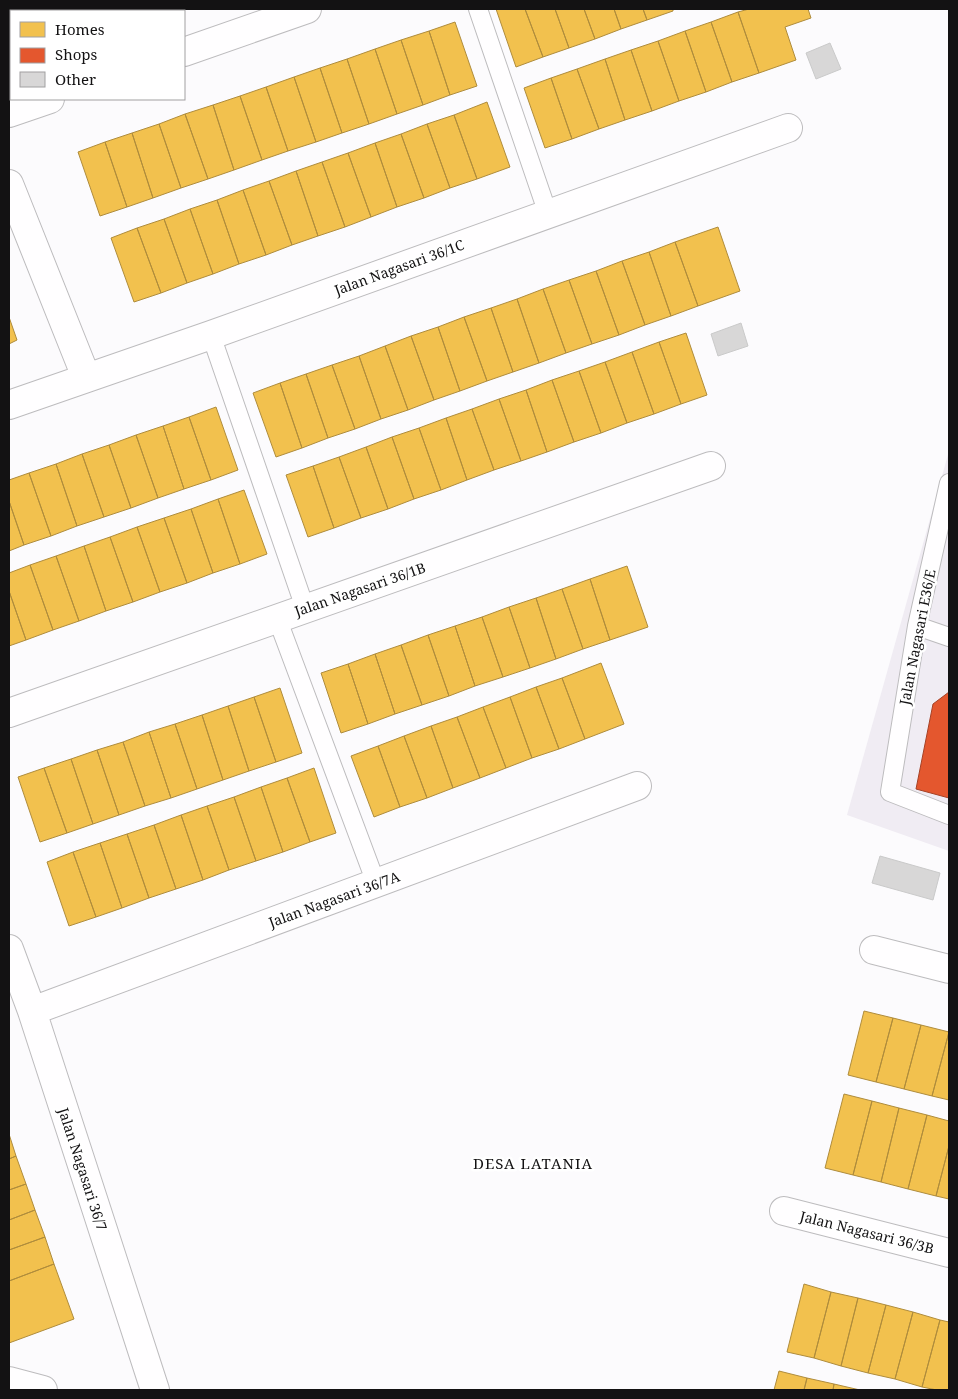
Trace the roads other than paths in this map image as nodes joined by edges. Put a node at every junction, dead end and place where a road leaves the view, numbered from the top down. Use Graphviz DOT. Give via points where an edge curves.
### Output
graph roads {
  1 [pos="307,9"];
  2 [pos="478,9"];
  3 [pos="185,52"];
  4 [pos="47,100"];
  5 [pos="9,113"];
  6 [pos="788,128"];
  7 [pos="9,184"];
  8 [pos="548,214"];
  9 [pos="211,335"];
  10 [pos="86,377"];
  11 [pos="9,405"];
  12 [pos="711,466"];
  13 [pos="949,483"];
  14 [pos="305,608"];
  15 [pos="277,618"];
  16 [pos="917,626"];
  17 [pos="949,636"];
  18 [pos="9,713"];
  19 [pos="637,786"];
  20 [pos="949,815"];
  21 [pos="376,883"];
  22 [pos="9,948"];
  23 [pos="874,950"];
  24 [pos="949,969"];
  25 [pos="15,983"];
  26 [pos="32,1011"];
  27 [pos="784,1211"];
  28 [pos="949,1253"];
  29 [pos="9,1381"];
  30 [pos="43,1390"];
  31 [pos="154,1390"];
  1 -- 3 [label="street"];
  2 -- 8 [label="lane"];
  4 -- 5 [label="street"];
  6 -- 8 [label="street, Jalan Nagasari 36/1C"];
  7 -- 10 [label="street"];
  8 -- 9 [label="street, Jalan Nagasari 36/1C"];
  9 -- 10 [label="street, Jalan Nagasari 36/1C"];
  9 -- 14 [label="lane"];
  10 -- 11 [label="street, Jalan Nagasari 36/1C"];
  12 -- 14 [label="street, Jalan Nagasari 36/1B"];
  13 -- 16 [label="lane, Jalan Nagasari E36/E"];
  14 -- 15 [label="street, Jalan Nagasari 36/1B"];
  15 -- 18 [label="street, Jalan Nagasari 36/1B"];
  15 -- 21 [label="lane"];
  16 -- 17 [label="lane"];
  16 -- 20 [label="lane, Jalan Nagasari E36/E" via="890,792"];
  19 -- 21 [label="street, Jalan Nagasari 36/7A"];
  21 -- 26 [label="street, Jalan Nagasari 36/7A"];
  22 -- 25 [label="street, Jalan Nagasari 36/7"];
  23 -- 24 [label="street"];
  25 -- 26 [label="street, Jalan Nagasari 36/7"];
  26 -- 31 [label="street, Jalan Nagasari 36/7"];
  27 -- 28 [label="street, Jalan Nagasari 36/3B"];
  29 -- 30 [label="street"];
}
